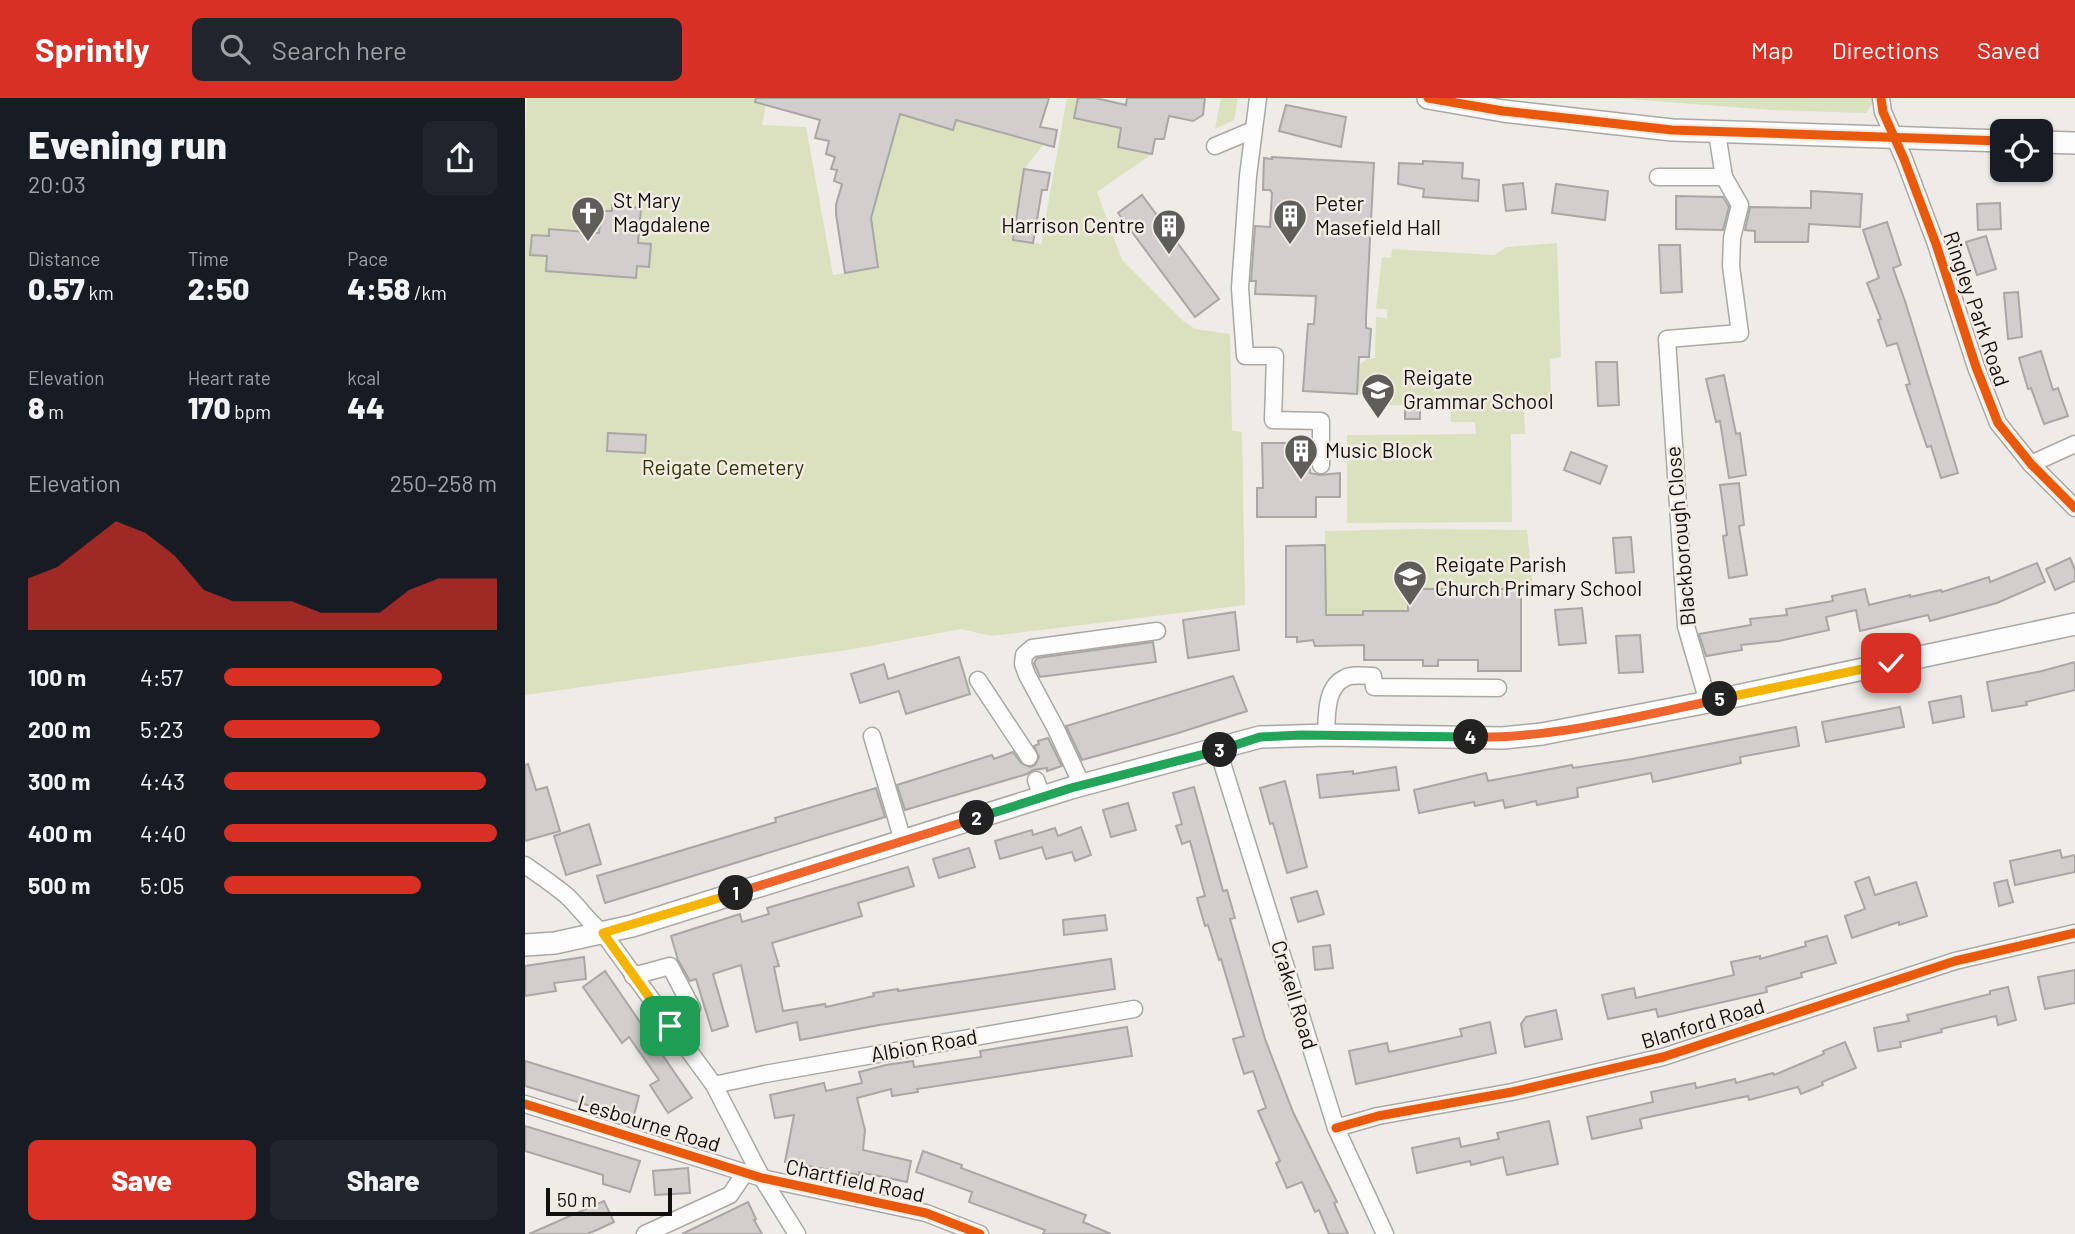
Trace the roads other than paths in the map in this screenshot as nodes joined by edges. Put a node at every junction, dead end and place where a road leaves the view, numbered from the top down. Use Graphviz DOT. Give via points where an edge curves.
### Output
graph roads {
  1 [pos="1258,98"];
  2 [pos="1429,98"];
  3 [pos="1881,98"];
  4 [pos="1253,130"];
  5 [pos="1717,133"];
  6 [pos="1893,137"];
  7 [pos="1990,141"];
  8 [pos="2053,142"];
  9 [pos="2075,143"];
  10 [pos="1215,146"];
  11 [pos="1658,177"];
  12 [pos="1724,177"];
  13 [pos="2075,444"];
  14 [pos="2031,464"];
  15 [pos="1321,465"];
  16 [pos="2075,508"];
  17 [pos="2075,624"];
  18 [pos="1157,631"];
  19 [pos="978,680"];
  20 [pos="1498,688"];
  21 [pos="1708,702"];
  22 [pos="1326,735"];
  23 [pos="872,736"];
  24 [pos="1218,750"];
  25 [pos="1029,757"];
  26 [pos="1082,785"];
  27 [pos="903,841"];
  28 [pos="525,864"];
  29 [pos="603,933"];
  30 [pos="2075,933"];
  31 [pos="525,945"];
  32 [pos="633,976"];
  33 [pos="692,1007"];
  34 [pos="1135,1009"];
  35 [pos="714,1085"];
  36 [pos="525,1104"];
  37 [pos="1336,1128"];
  38 [pos="745,1172"];
  39 [pos="762,1178"];
  40 [pos="645,1234"];
  41 [pos="797,1234"];
  42 [pos="980,1234"];
  43 [pos="1385,1234"];
  1 -- 4 [label="street"];
  2 -- 5 [label="main road" via="1503,111"];
  3 -- 6 [label="street, Ringley Park Road"];
  4 -- 10 [label="street"];
  4 -- 15 [label="street" via="1240,288 1245,356 1275,356 1273,420 1321,421"];
  5 -- 6 [label="main road"];
  5 -- 12 [label="street"];
  6 -- 7 [label="main road"];
  6 -- 14 [label="street, Ringley Park Road" via="1998,423"];
  8 -- 9 [label="main road"];
  11 -- 12 [label="street"];
  12 -- 21 [label="street, Blackborough Close" via="1740,205 1731,266 1740,333 1667,339 1686,626"];
  13 -- 14 [label="street"];
  14 -- 16 [label="street, Ringley Park Road"];
  17 -- 21 [label="main road"];
  18 -- 26 [label="street" via="1032,648 1024,655 1027,675"];
  19 -- 25 [label="street"];
  20 -- 22 [label="street" via="1374,687 1373,676 1346,676 1333,686"];
  21 -- 22 [label="main road" via="1503,738"];
  22 -- 24 [label="main road" via="1260,737"];
  23 -- 27 [label="street"];
  24 -- 26 [label="main road"];
  24 -- 37 [label="street, Crakell Road"];
  26 -- 27 [label="main road" via="1039,789"];
  27 -- 29 [label="main road"];
  28 -- 29 [label="street" via="566,895"];
  29 -- 31 [label="main road"];
  29 -- 32 [label="street"];
  30 -- 37 [label="street, Blanford Road" via="1955,961 1663,1057"];
  32 -- 33 [label="street" via="670,966"];
  32 -- 35 [label="street"];
  34 -- 35 [label="street, Albion Road"];
  35 -- 39 [label="street"];
  36 -- 38 [label="street, Lesbourne Road"];
  37 -- 43 [label="street, Crakell Road"];
  38 -- 39 [label="street, Lesbourne Road"];
  38 -- 40 [label="street" via="730,1195"];
  39 -- 41 [label="street"];
  39 -- 42 [label="street, Chartfield Road" via="926,1213"];
}
